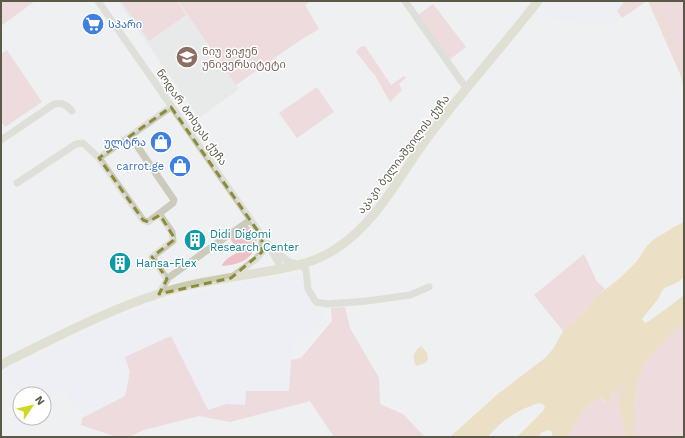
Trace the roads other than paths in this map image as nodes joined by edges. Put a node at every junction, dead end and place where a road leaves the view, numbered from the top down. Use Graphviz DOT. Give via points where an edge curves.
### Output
graph roads {
  1 [pos="98,1"];
  2 [pos="405,1"];
  3 [pos="538,1"];
  4 [pos="467,88"];
  5 [pos="172,107"];
  6 [pos="72,111"];
  7 [pos="131,137"];
  8 [pos="1,140"];
  9 [pos="99,158"];
  10 [pos="17,184"];
  11 [pos="160,215"];
  12 [pos="250,220"];
  13 [pos="262,237"];
  14 [pos="269,246"];
  15 [pos="301,265"];
  16 [pos="282,269"];
  17 [pos="231,278"];
  18 [pos="167,279"];
  19 [pos="429,287"];
  20 [pos="159,294"];
  21 [pos="3,363"];
  1 -- 5 [label="street, ნოდარ ბოხუას ქუჩა"];
  2 -- 4 [label="street"];
  3 -- 4 [label="main road, აკაკი ბელიაშვილის ქუჩა"];
  4 -- 15 [label="main road, აკაკი ბელიაშვილის ქუჩა" via="414,157 384,203 365,224 336,249"];
  5 -- 7 [label="street"];
  5 -- 12 [label="street, ნოდარ ბოხუას ქუჩა"];
  6 -- 8 [label="street" via="60,102 54,104"];
  7 -- 9 [label="street"];
  7 -- 11 [label="street" via="173,198 173,204"];
  9 -- 10 [label="street" via="85,144 76,144"];
  9 -- 11 [label="street" via="144,221 148,222"];
  11 -- 18 [label="street" via="172,232 173,241 152,257"];
  12 -- 13 [label="street, ნოდარ ბოხუას ქუჩა"];
  12 -- 18 [label="street"];
  13 -- 14 [label="street, ნოდარ ბოხუას ქუჩა"];
  13 -- 17 [label="street" via="262,252"];
  14 -- 15 [label="street" via="289,262"];
  14 -- 16 [label="street"];
  15 -- 16 [label="main road, აკაკი ბელიაშვილის ქუჩა"];
  15 -- 19 [label="street" via="306,270 308,289 316,302 328,304 367,301 410,295"];
  16 -- 17 [label="main road, აკაკი ბელიაშვილის ქუჩა"];
  17 -- 20 [label="main road, აკაკი ბელიაშვილის ქუჩა"];
  18 -- 20 [label="street"];
  20 -- 21 [label="main road, აკაკი ბელიაშვილის ქუჩა" via="107,314"];
}
